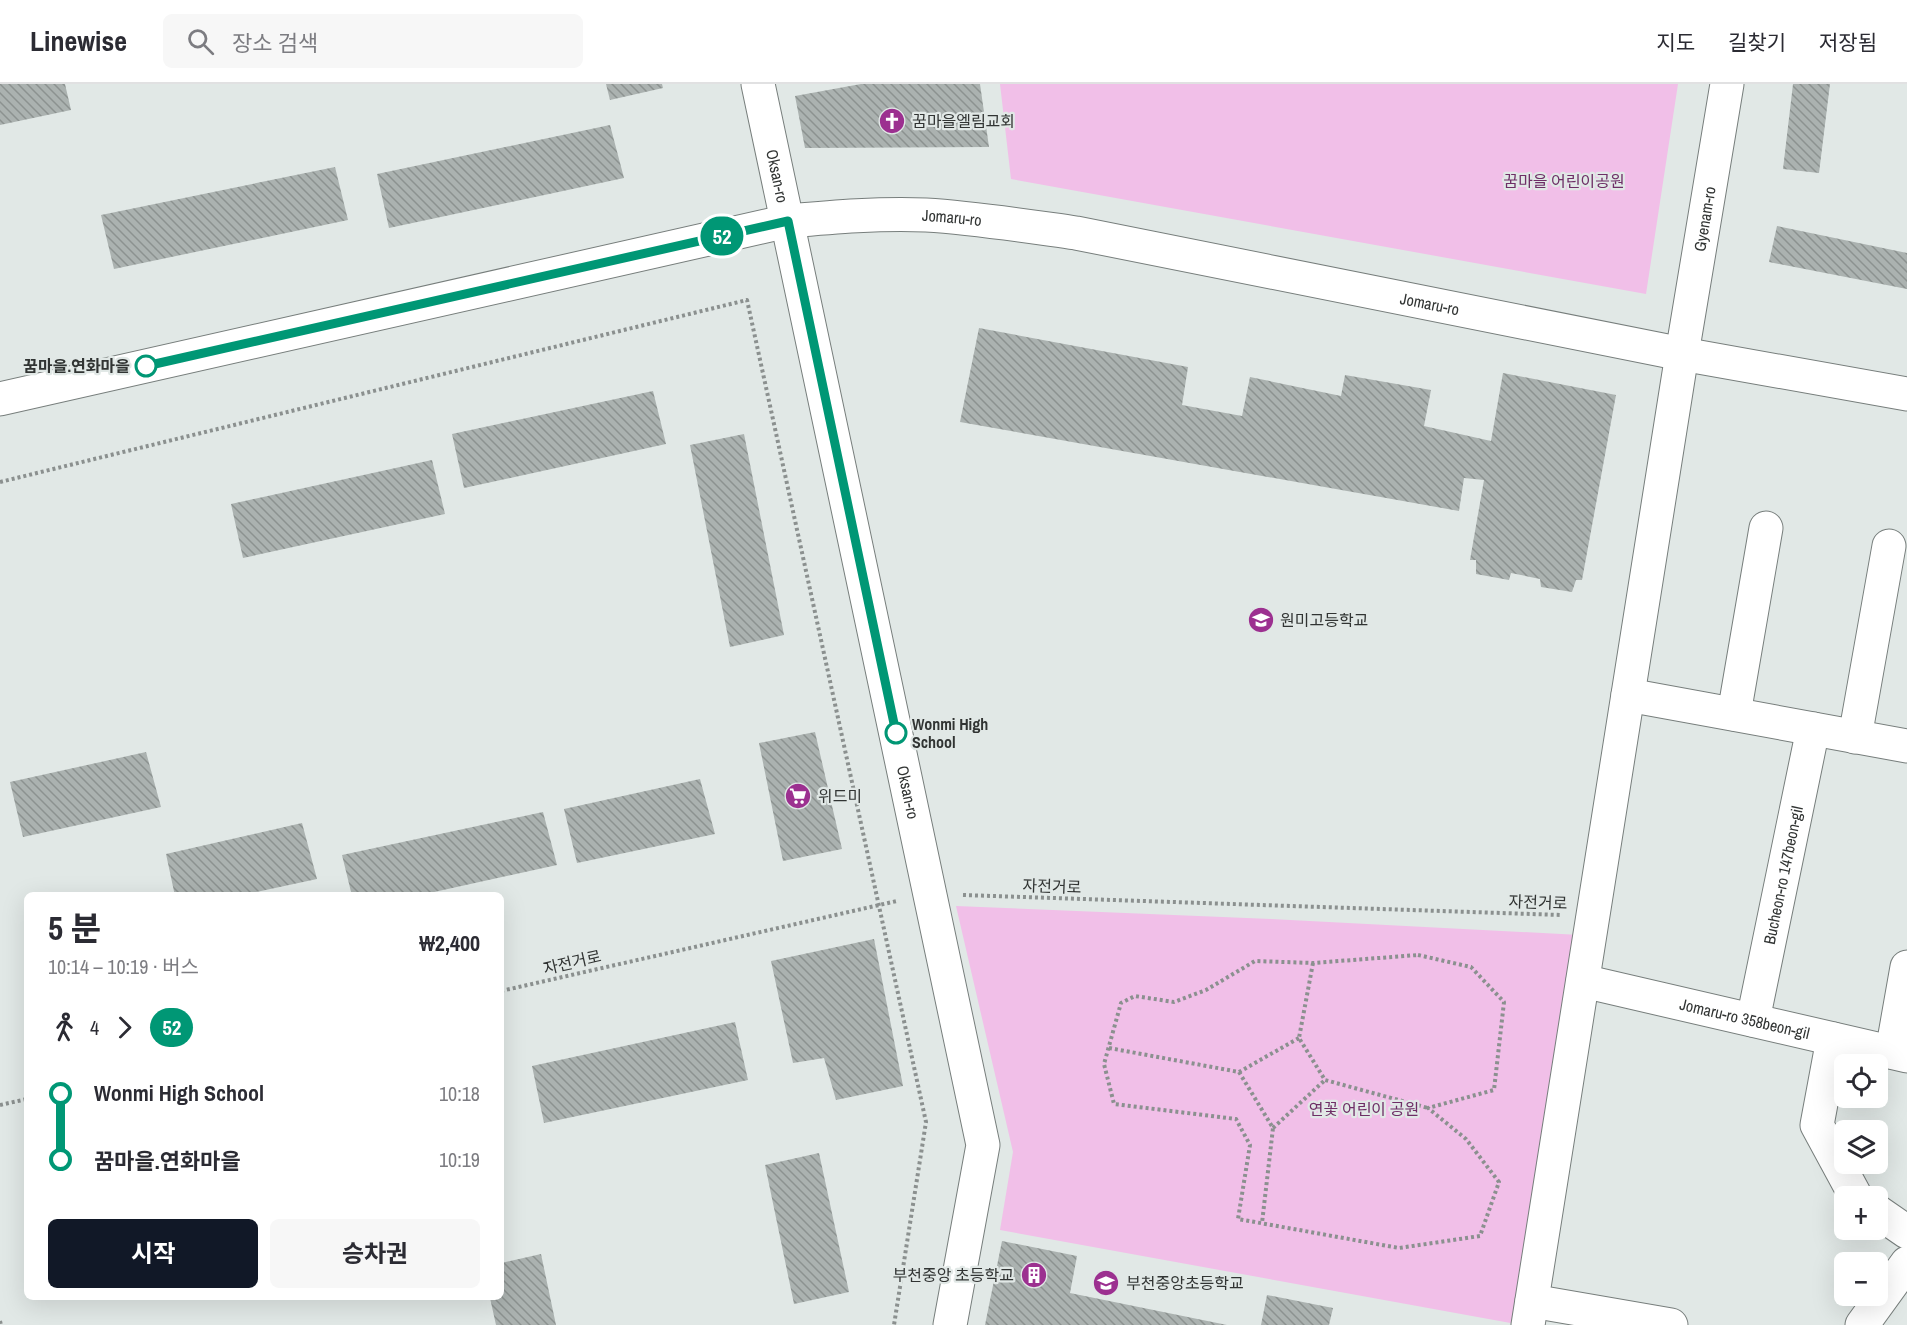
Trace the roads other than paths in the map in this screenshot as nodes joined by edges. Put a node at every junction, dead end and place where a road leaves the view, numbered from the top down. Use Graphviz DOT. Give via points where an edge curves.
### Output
graph roads {
  1 [pos="759,84"];
  2 [pos="1727,84"];
  3 [pos="788,221"];
  4 [pos="1682,354"];
  5 [pos="1907,394"];
  6 [pos="0,399"];
  7 [pos="1766,528"];
  8 [pos="1889,546"];
  9 [pos="1628,695"];
  10 [pos="1734,714"];
  11 [pos="1813,729"];
  12 [pos="1855,737"];
  13 [pos="1907,746"];
  14 [pos="1907,967"];
  15 [pos="1583,981"];
  16 [pos="1753,1020"];
  17 [pos="1833,1039"];
  18 [pos="1899,1054"];
  19 [pos="1850,1186"];
  20 [pos="1888,1219"];
  21 [pos="1907,1232"];
  22 [pos="1907,1263"];
  23 [pos="1530,1313"];
  24 [pos="950,1325"];
  25 [pos="1671,1325"];
  26 [pos="1862,1325"];
  1 -- 3 [label="street, Oksan-ro"];
  2 -- 4 [label="street, Gyenam-ro"];
  3 -- 4 [label="street, Jomaru-ro" via="925,215 995,221"];
  3 -- 6 [label="street, Jomaru-ro"];
  3 -- 24 [label="street, Oksan-ro" via="983,1145"];
  4 -- 5 [label="street, Jomaru-ro"];
  4 -- 9 [label="street, Gyenam-ro"];
  7 -- 10 [label="street"];
  8 -- 12 [label="street"];
  9 -- 10 [label="street"];
  9 -- 15 [label="street, Gyenam-ro"];
  10 -- 11 [label="street"];
  11 -- 12 [label="street"];
  11 -- 16 [label="street, Bucheon-ro 147beon-gil"];
  12 -- 13 [label="street"];
  14 -- 18 [label="street"];
  15 -- 16 [label="street, Jomaru-ro 358beon-gil"];
  15 -- 23 [label="street, Gyenam-ro"];
  16 -- 17 [label="street, Jomaru-ro 358beon-gil"];
  17 -- 18 [label="street, Jomaru-ro 358beon-gil"];
  17 -- 19 [label="street" via="1817,1125"];
  20 -- 21 [label="street"];
  22 -- 26 [label="street"];
  23 -- 25 [label="street"];
}
